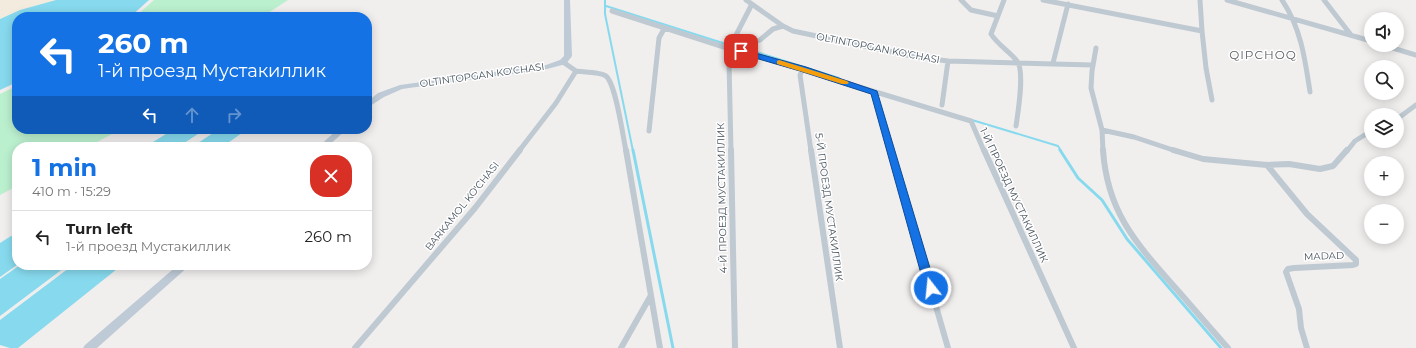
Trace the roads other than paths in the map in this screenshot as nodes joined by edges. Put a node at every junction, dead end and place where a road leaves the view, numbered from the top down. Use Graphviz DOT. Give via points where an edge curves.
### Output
graph roads {
  1 [pos="568,0"];
  2 [pos="746,0"];
  3 [pos="961,0"];
  4 [pos="1004,0"];
  5 [pos="1043,0"];
  6 [pos="1200,0"];
  7 [pos="1228,0"];
  8 [pos="1282,0"];
  9 [pos="1324,0"];
  10 [pos="752,4"];
  11 [pos="1068,4"];
  12 [pos="612,11"];
  13 [pos="998,16"];
  14 [pos="1294,20"];
  15 [pos="783,26"];
  16 [pos="664,29"];
  17 [pos="1202,31"];
  18 [pos="1351,35"];
  19 [pos="734,39"];
  20 [pos="1364,39"];
  21 [pos="738,44"];
  22 [pos="1096,48"];
  23 [pos="727,50"];
  24 [pos="741,51"];
  25 [pos="1404,51"];
  26 [pos="1416,55"];
  27 [pos="948,61"];
  28 [pos="563,62"];
  29 [pos="1018,62"];
  30 [pos="1053,63"];
  31 [pos="1092,65"];
  32 [pos="803,69"];
  33 [pos="576,71"];
  34 [pos="874,92"];
  35 [pos="1310,92"];
  36 [pos="1212,100"];
  37 [pos="372,102"];
  38 [pos="942,105"];
  39 [pos="1416,105"];
  40 [pos="1404,114"];
  41 [pos="1016,126"];
  42 [pos="1102,130"];
  43 [pos="649,131"];
  44 [pos="337,134"];
  45 [pos="1364,135"];
  46 [pos="328,142"];
  47 [pos="1267,165"];
  48 [pos="179,270"];
  49 [pos="650,297"];
  50 [pos="89,348"];
  51 [pos="355,348"];
  52 [pos="621,348"];
  53 [pos="660,348"];
  54 [pos="735,348"];
  55 [pos="840,348"];
  56 [pos="948,348"];
  57 [pos="1074,348"];
  58 [pos="1228,348"];
  59 [pos="1307,348"];
  1 -- 28 [label="street" via="568,56"];
  2 -- 10 [label="street, OLTINTOPGAN KO'CHASI"];
  3 -- 13 [label="street" via="971,10"];
  4 -- 13 [label="street"];
  5 -- 11 [label="street"];
  6 -- 17 [label="street"];
  7 -- 14 [label="street"];
  8 -- 14 [label="street"];
  9 -- 18 [label="street"];
  10 -- 15 [label="street, OLTINTOPGAN KO'CHASI"];
  10 -- 19 [label="street"];
  11 -- 17 [label="street"];
  11 -- 30 [label="street"];
  12 -- 16 [label="street"];
  13 -- 29 [label="street" via="991,34 992,38"];
  14 -- 18 [label="street"];
  14 -- 35 [label="street"];
  15 -- 21 [label="street" via="773,29 760,40"];
  15 -- 27 [label="street, OLTINTOPGAN KO'CHASI" via="804,34 916,58"];
  16 -- 23 [label="street"];
  16 -- 43 [label="street" via="659,38"];
  17 -- 36 [label="street"];
  18 -- 20 [label="street"];
  19 -- 21 [label="street"];
  19 -- 23 [label="street" via="729,43"];
  21 -- 24 [label="street"];
  22 -- 31 [label="street"];
  23 -- 24 [label="street"];
  23 -- 54 [label="street, 4-Й ПРОЕЗД МУСТАКИЛЛИК"];
  24 -- 32 [label="street, 1-Й ПРОЕЗД МУСТАКИЛЛИК"];
  25 -- 26 [label="street"];
  27 -- 29 [label="street, OLTINTOPGAN KO'CHASI"];
  27 -- 38 [label="street"];
  28 -- 33 [label="street"];
  28 -- 37 [label="street, OLTINTOPGAN KO'CHASI" via="547,67 400,87"];
  29 -- 30 [label="street, OLTINTOPGAN KO'CHASI"];
  29 -- 41 [label="street" via="1021,82"];
  30 -- 31 [label="street, OLTINTOPGAN KO'CHASI"];
  31 -- 42 [label="street" via="1092,94"];
  32 -- 34 [label="street, 1-Й ПРОЕЗД МУСТАКИЛЛИК"];
  32 -- 55 [label="street, 5-Й ПРОЕЗД МУСТАКИЛЛИК" via="800,75"];
  33 -- 49 [label="street" via="605,75 609,79 632,182"];
  33 -- 51 [label="street, BARKAMOL KO'CHASI" via="556,103 475,208"];
  34 -- 56 [label="street"];
  34 -- 57 [label="street, 1-Й ПРОЕЗД МУСТАКИЛЛИК" via="971,122"];
  39 -- 40 [label="street"];
  42 -- 47 [label="street" via="1151,142 1192,156"];
  42 -- 58 [label="street" via="1109,189 1128,232"];
  44 -- 46 [label="street"];
  45 -- 47 [label="street" via="1355,141 1333,166 1326,168 1290,164"];
  47 -- 59 [label="street, MADAD" via="1307,214 1356,260 1354,265 1294,268 1286,272 1299,309"];
  48 -- 50 [label="street"];
  49 -- 52 [label="street"];
  49 -- 53 [label="street"];
}
